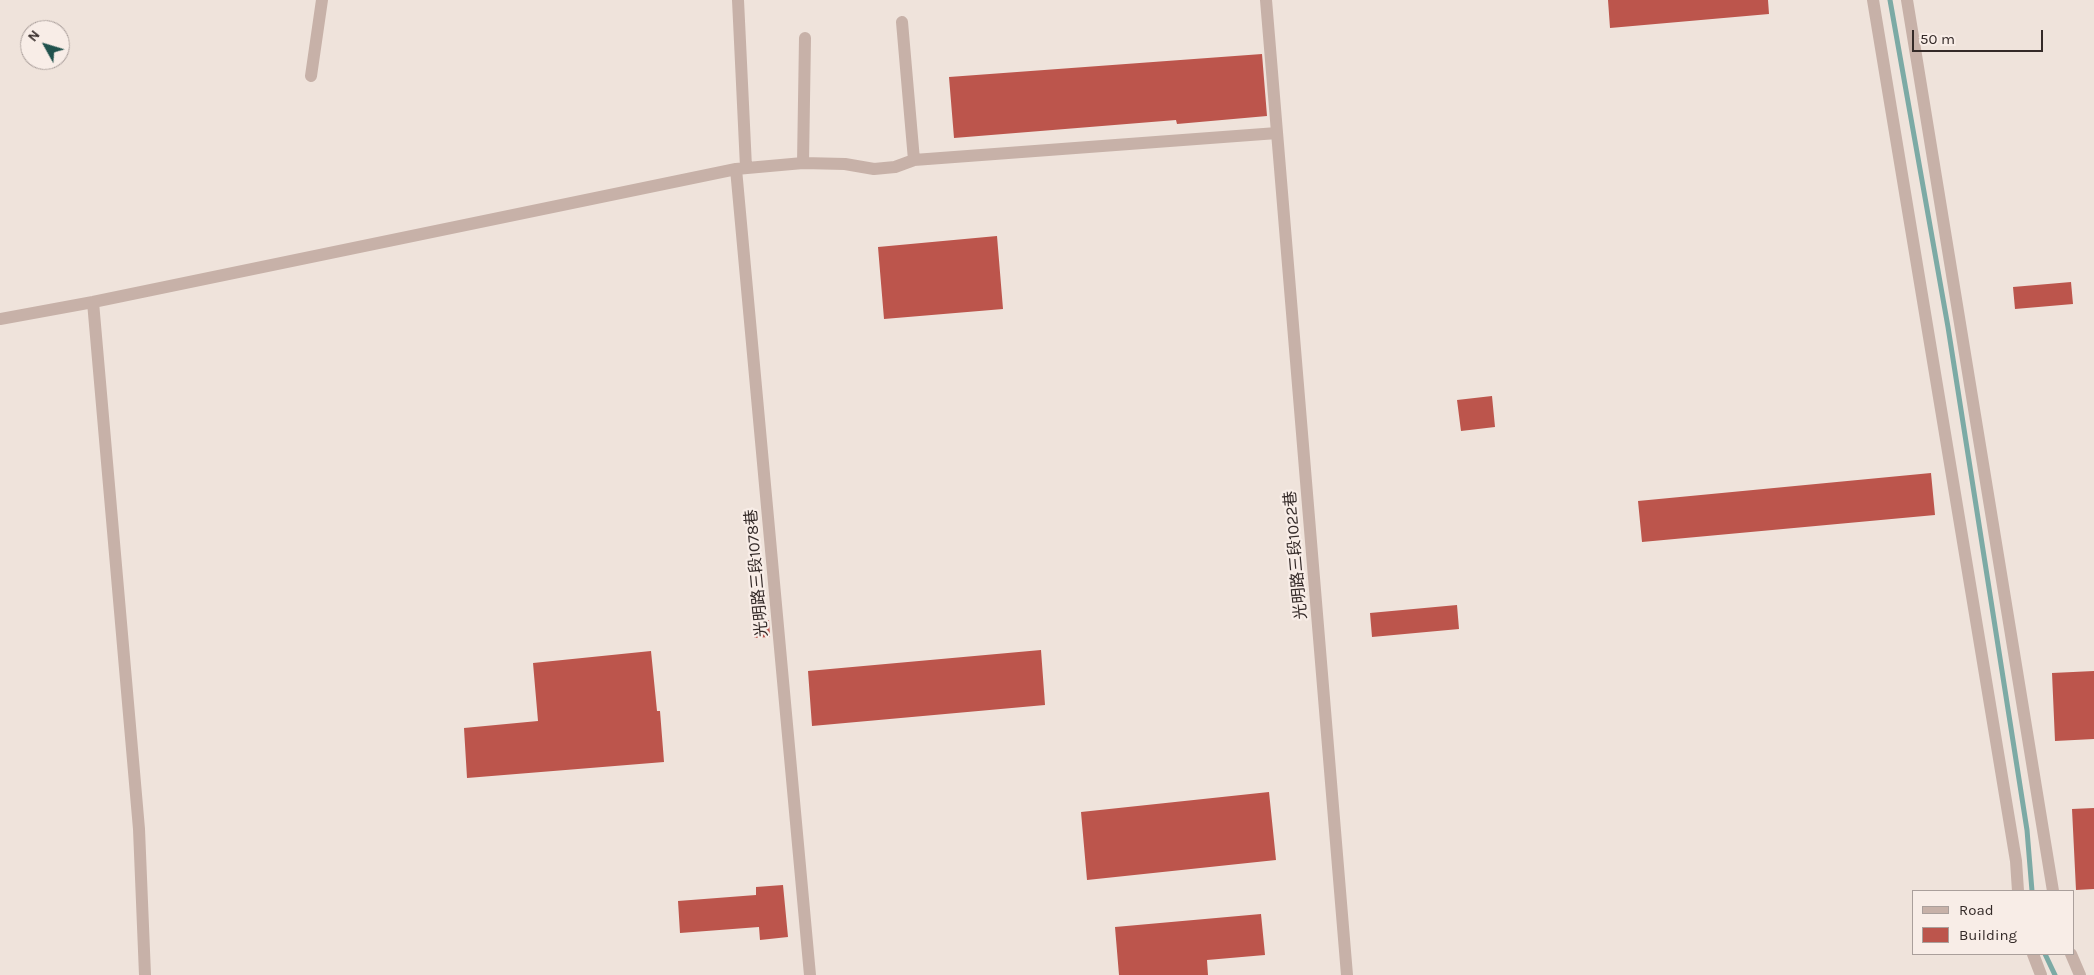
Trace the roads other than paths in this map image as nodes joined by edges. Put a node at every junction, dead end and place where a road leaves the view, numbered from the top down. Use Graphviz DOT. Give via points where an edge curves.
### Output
graph roads {
  1 [pos="322,0"];
  2 [pos="738,0"];
  3 [pos="1266,0"];
  4 [pos="1873,0"];
  5 [pos="1907,0"];
  6 [pos="902,22"];
  7 [pos="805,38"];
  8 [pos="311,76"];
  9 [pos="1278,133"];
  10 [pos="914,160"];
  11 [pos="803,163"];
  12 [pos="741,168"];
  13 [pos="94,302"];
  14 [pos="0,319"];
  15 [pos="2018,890"];
  16 [pos="2053,890"];
  17 [pos="2033,955"];
  18 [pos="2071,955"];
  19 [pos="145,975"];
  20 [pos="810,975"];
  21 [pos="1347,975"];
  22 [pos="2041,975"];
  23 [pos="2080,975"];
  1 -- 8 [label="street"];
  2 -- 12 [label="street, 光明路三段1078巷"];
  3 -- 9 [label="street, 光明路三段1022巷"];
  4 -- 15 [label="street" via="2016,861"];
  5 -- 16 [label="street"];
  6 -- 10 [label="street"];
  7 -- 11 [label="street"];
  9 -- 10 [label="street"];
  9 -- 21 [label="street, 光明路三段1022巷"];
  10 -- 11 [label="street" via="874,170 846,164"];
  11 -- 12 [label="street"];
  12 -- 13 [label="street"];
  12 -- 20 [label="street, 光明路三段1078巷"];
  13 -- 14 [label="street"];
  13 -- 19 [label="street" via="138,819"];
  17 -- 22 [label="street"];
  18 -- 23 [label="street"];
}
